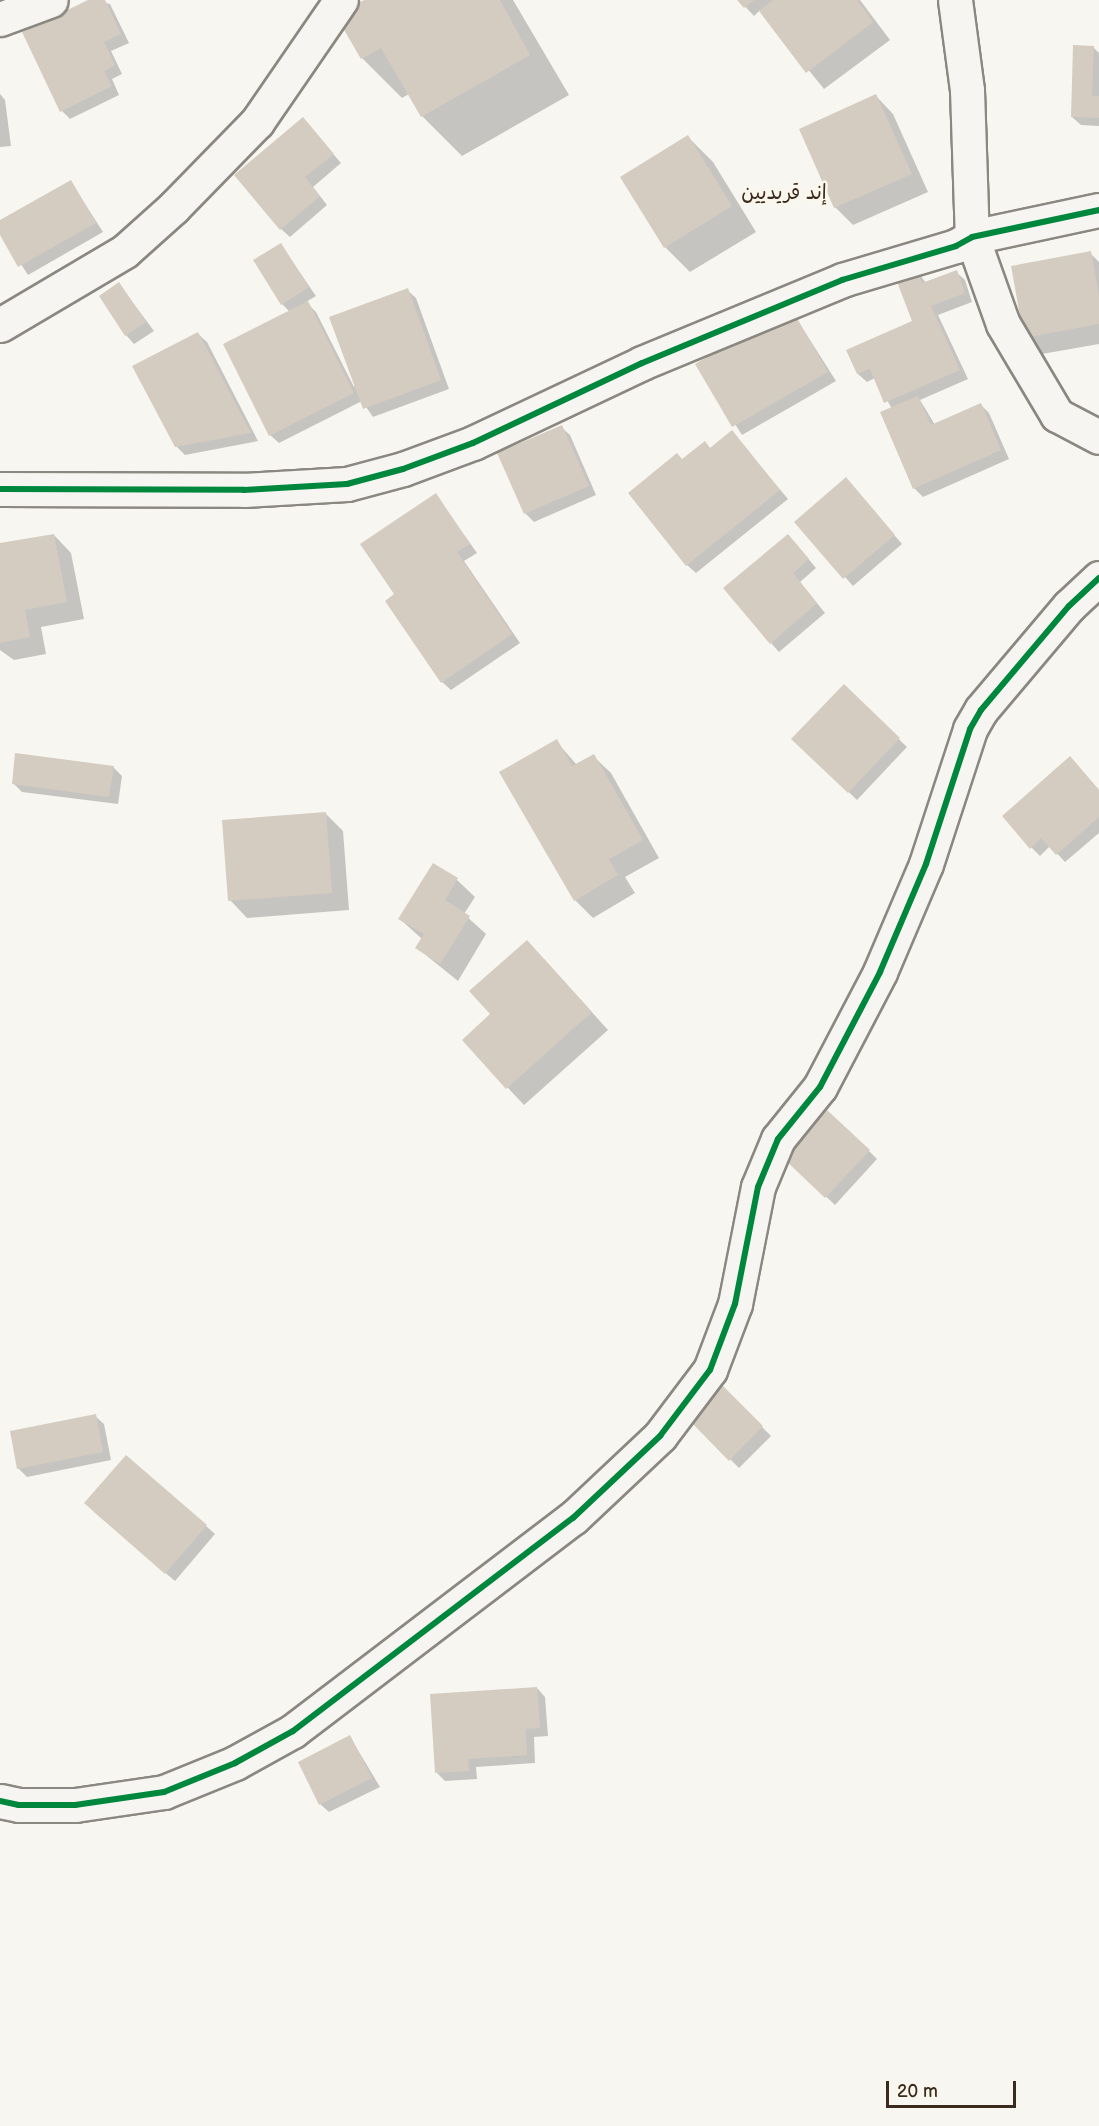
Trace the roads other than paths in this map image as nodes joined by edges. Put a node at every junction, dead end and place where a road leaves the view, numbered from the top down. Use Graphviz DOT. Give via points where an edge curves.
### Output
graph roads {
  1 [pos="51,0"];
  2 [pos="341,0"];
  3 [pos="955,0"];
  4 [pos="0,19"];
  5 [pos="1099,210"];
  6 [pos="972,237"];
  7 [pos="0,325"];
  8 [pos="1099,436"];
  9 [pos="0,489"];
  10 [pos="1099,578"];
  11 [pos="0,1801"];
  1 -- 4 [label="street"];
  2 -- 7 [label="street" via="257,123 174,207 125,251"];
  3 -- 6 [label="street" via="967,90"];
  5 -- 6 [label="street"];
  6 -- 8 [label="street" via="1003,324 1057,415"];
  6 -- 9 [label="street" via="956,246 862,273 781,303 473,443 403,470 347,484 244,490"];
  10 -- 11 [label="street" via="1069,606 981,710 970,729 926,864 880,972 820,1087 778,1139 758,1187 735,1304 710,1370 660,1436 573,1518 293,1731 235,1763 164,1792 75,1804 19,1805"];
}
